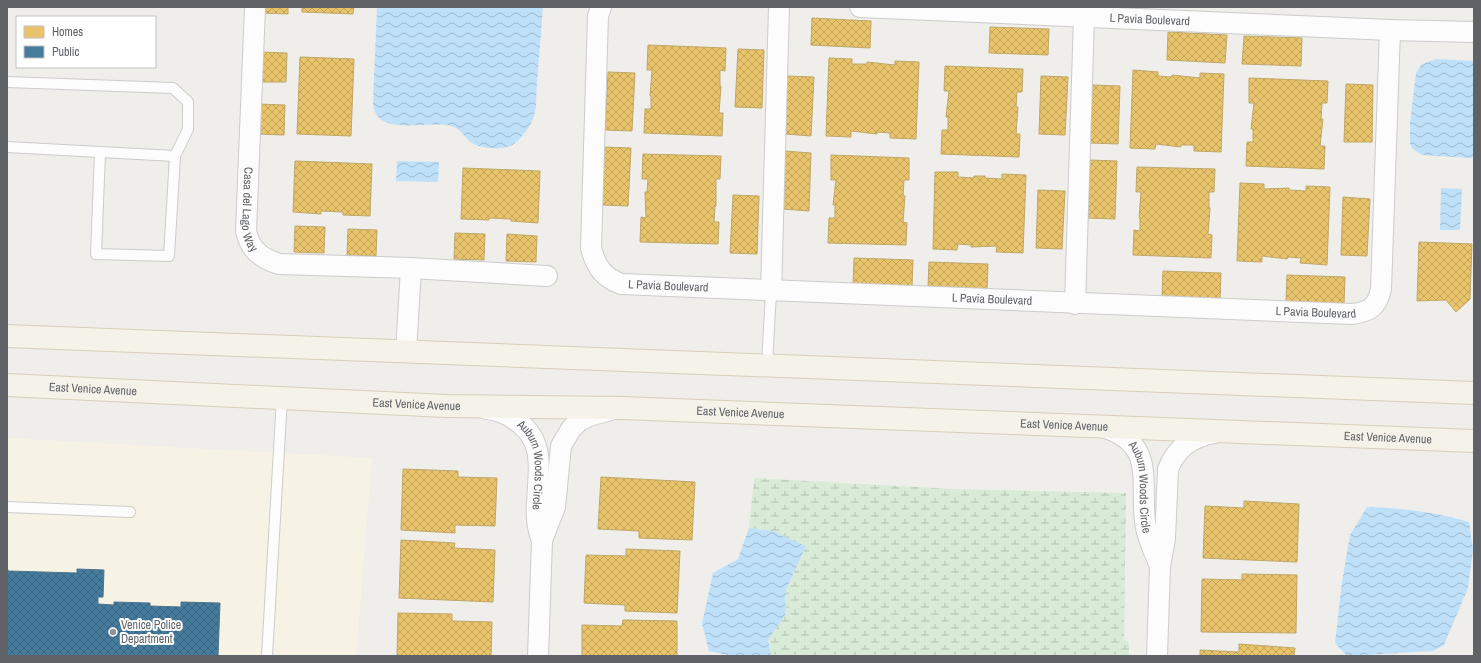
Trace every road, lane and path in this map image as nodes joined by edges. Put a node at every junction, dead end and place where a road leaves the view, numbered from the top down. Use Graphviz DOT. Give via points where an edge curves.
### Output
graph roads {
  1 [pos="255,7"];
  2 [pos="601,7"];
  3 [pos="779,7"];
  4 [pos="860,7"];
  5 [pos="1084,17"];
  6 [pos="1390,30"];
  7 [pos="1474,32"];
  8 [pos="7,82"];
  9 [pos="7,147"];
  10 [pos="100,153"];
  11 [pos="175,156"];
  12 [pos="410,268"];
  13 [pos="547,276"];
  14 [pos="771,292"];
  15 [pos="1075,304"];
  16 [pos="7,336"];
  17 [pos="406,352"];
  18 [pos="766,365"];
  19 [pos="7,385"];
  20 [pos="1474,393"];
  21 [pos="282,398"];
  22 [pos="446,406"];
  23 [pos="623,408"];
  24 [pos="1101,427"];
  25 [pos="1225,431"];
  26 [pos="1474,441"];
  27 [pos="7,506"];
  28 [pos="130,512"];
  29 [pos="542,540"];
  30 [pos="1160,566"];
  31 [pos="267,656"];
  32 [pos="538,656"];
  33 [pos="1157,656"];
  1 -- 12 [label="street, Casa del Lago Way" via="246,231 248,241 254,251 266,260 279,264"];
  2 -- 14 [label="street, L Pavia Boulevard" via="598,16 590,235 592,254 598,268 604,275 621,284"];
  3 -- 14 [label="street"];
  4 -- 5 [label="street, L Pavia Boulevard"];
  5 -- 6 [label="street, L Pavia Boulevard"];
  5 -- 15 [label="street"];
  6 -- 7 [label="street, L Pavia Boulevard"];
  6 -- 15 [label="street, L Pavia Boulevard" via="1381,289 1379,300 1373,308 1351,314"];
  8 -- 11 [label="lane" via="172,88 188,102 188,129"];
  9 -- 10 [label="lane"];
  10 -- 11 [label="lane"];
  10 -- 11 [label="lane" via="96,254 169,256"];
  12 -- 13 [label="street, Casa del Lago Way"];
  12 -- 17 [label="street"];
  14 -- 15 [label="street, L Pavia Boulevard"];
  14 -- 18 [label="lane"];
  16 -- 17 [label="main road"];
  17 -- 18 [label="main road"];
  18 -- 20 [label="main road"];
  19 -- 21 [label="main road, East Venice Avenue"];
  21 -- 22 [label="main road, East Venice Avenue"];
  21 -- 31 [label="lane"];
  22 -- 23 [label="main road, East Venice Avenue"];
  22 -- 29 [label="street, Auburn Woods Circle" via="500,411 524,426 531,435 539,460 537,524"];
  23 -- 24 [label="main road, East Venice Avenue"];
  23 -- 29 [label="street, Auburn Woods Circle" via="589,416 575,425 565,436 555,507"];
  24 -- 25 [label="main road, East Venice Avenue"];
  24 -- 30 [label="street, Auburn Woods Circle" via="1122,434 1139,453 1143,468 1145,523"];
  25 -- 26 [label="main road, East Venice Avenue"];
  25 -- 30 [label="street, Auburn Woods Circle" via="1193,439 1184,445 1172,460 1167,480 1165,539"];
  27 -- 28 [label="lane"];
  29 -- 32 [label="street, Auburn Woods Circle"];
  30 -- 33 [label="street, Auburn Woods Circle"];
}
